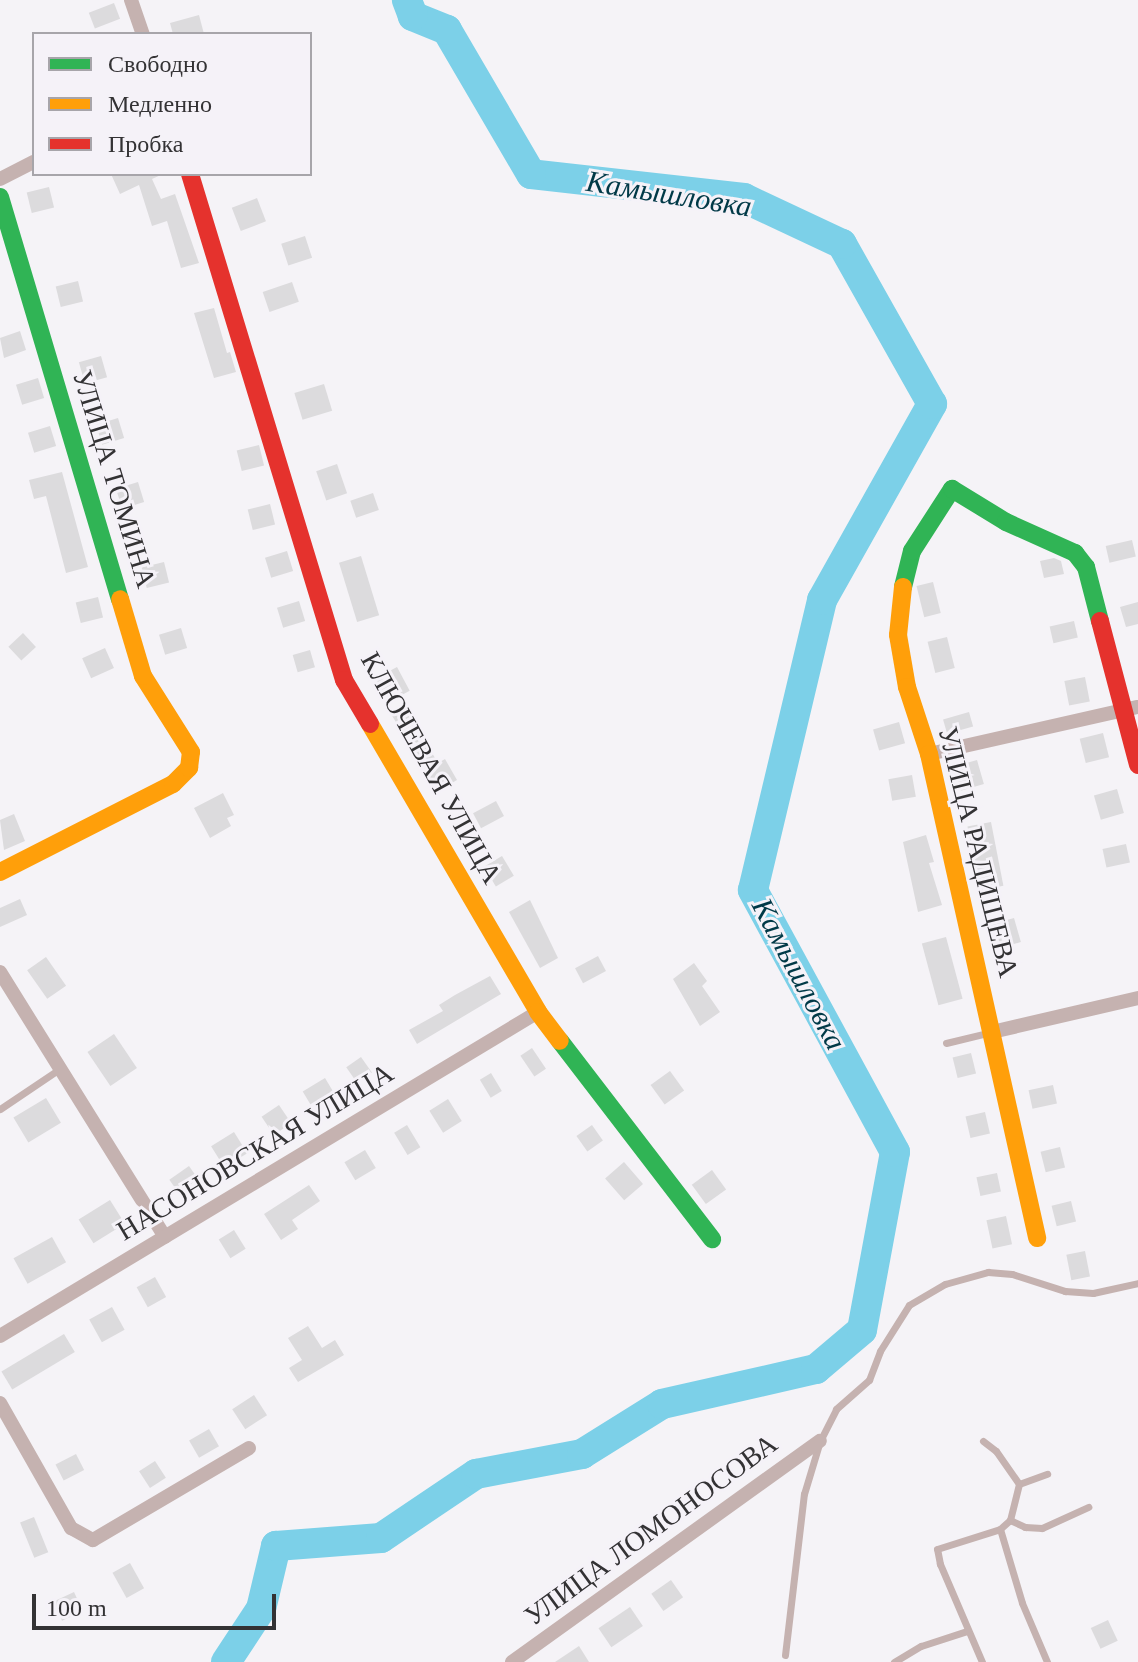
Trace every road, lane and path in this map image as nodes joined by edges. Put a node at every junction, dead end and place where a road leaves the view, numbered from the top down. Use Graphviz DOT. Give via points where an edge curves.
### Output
graph roads {
  1 [pos="131,0"];
  2 [pos="142,32"];
  3 [pos="32,163"];
  4 [pos="191,176"];
  5 [pos="0,179"];
  6 [pos="0,197"];
  7 [pos="1131,709"];
  8 [pos="929,754"];
  9 [pos="1138,765"];
  10 [pos="0,872"];
  11 [pos="0,972"];
  12 [pos="1138,998"];
  13 [pos="538,1012"];
  14 [pos="992,1032"];
  15 [pos="946,1043"];
  16 [pos="58,1070"];
  17 [pos="0,1109"];
  18 [pos="165,1237"];
  19 [pos="1037,1238"];
  20 [pos="712,1239"];
  21 [pos="1138,1283"];
  22 [pos="0,1336"];
  23 [pos="0,1403"];
  24 [pos="820,1441"];
  25 [pos="983,1441"];
  26 [pos="249,1448"];
  27 [pos="1047,1474"];
  28 [pos="1019,1484"];
  29 [pos="1088,1507"];
  30 [pos="1010,1520"];
  31 [pos="1000,1529"];
  32 [pos="967,1631"];
  33 [pos="785,1655"];
  34 [pos="512,1662"];
  35 [pos="894,1662"];
  36 [pos="982,1662"];
  37 [pos="1047,1662"];
  1 -- 2 [label="street"];
  3 -- 5 [label="street"];
  4 -- 13 [label="street, КЛЮЧЕВАЯ УЛИЦА" via="344,680"];
  6 -- 10 [label="street, УЛИЦА ТОМИНА" via="143,676 191,752 189,768 173,784"];
  7 -- 8 [label="street"];
  7 -- 8 [label="street, УЛИЦА РАДИЩЕВА" via="1086,567 1075,553 1006,522 952,489 912,551 899,602 898,635 907,687"];
  7 -- 9 [label="street"];
  8 -- 14 [label="street, УЛИЦА РАДИЩЕВА"];
  11 -- 16 [label="street"];
  12 -- 14 [label="street"];
  13 -- 18 [label="street, НАСОНОВСКАЯ УЛИЦА"];
  13 -- 20 [label="street, КЛЮЧЕВАЯ УЛИЦА"];
  14 -- 15 [label="lane"];
  14 -- 19 [label="street, УЛИЦА РАДИЩЕВА"];
  16 -- 17 [label="lane"];
  16 -- 18 [label="street"];
  18 -- 22 [label="street, НАСОНОВСКАЯ УЛИЦА"];
  21 -- 24 [label="lane" via="1093,1293 1065,1291 988,1272 945,1284 909,1305 869,1380 836,1409"];
  23 -- 26 [label="street" via="71,1528 93,1540"];
  24 -- 33 [label="lane" via="804,1494"];
  24 -- 34 [label="street, УЛИЦА ЛОМОНОСОВА"];
  25 -- 28 [label="lane"];
  27 -- 28 [label="lane"];
  28 -- 30 [label="lane"];
  29 -- 30 [label="lane" via="1042,1528"];
  30 -- 31 [label="lane"];
  31 -- 32 [label="lane" via="937,1549"];
  31 -- 37 [label="lane"];
  32 -- 35 [label="lane" via="921,1646"];
  32 -- 36 [label="lane"];
}
